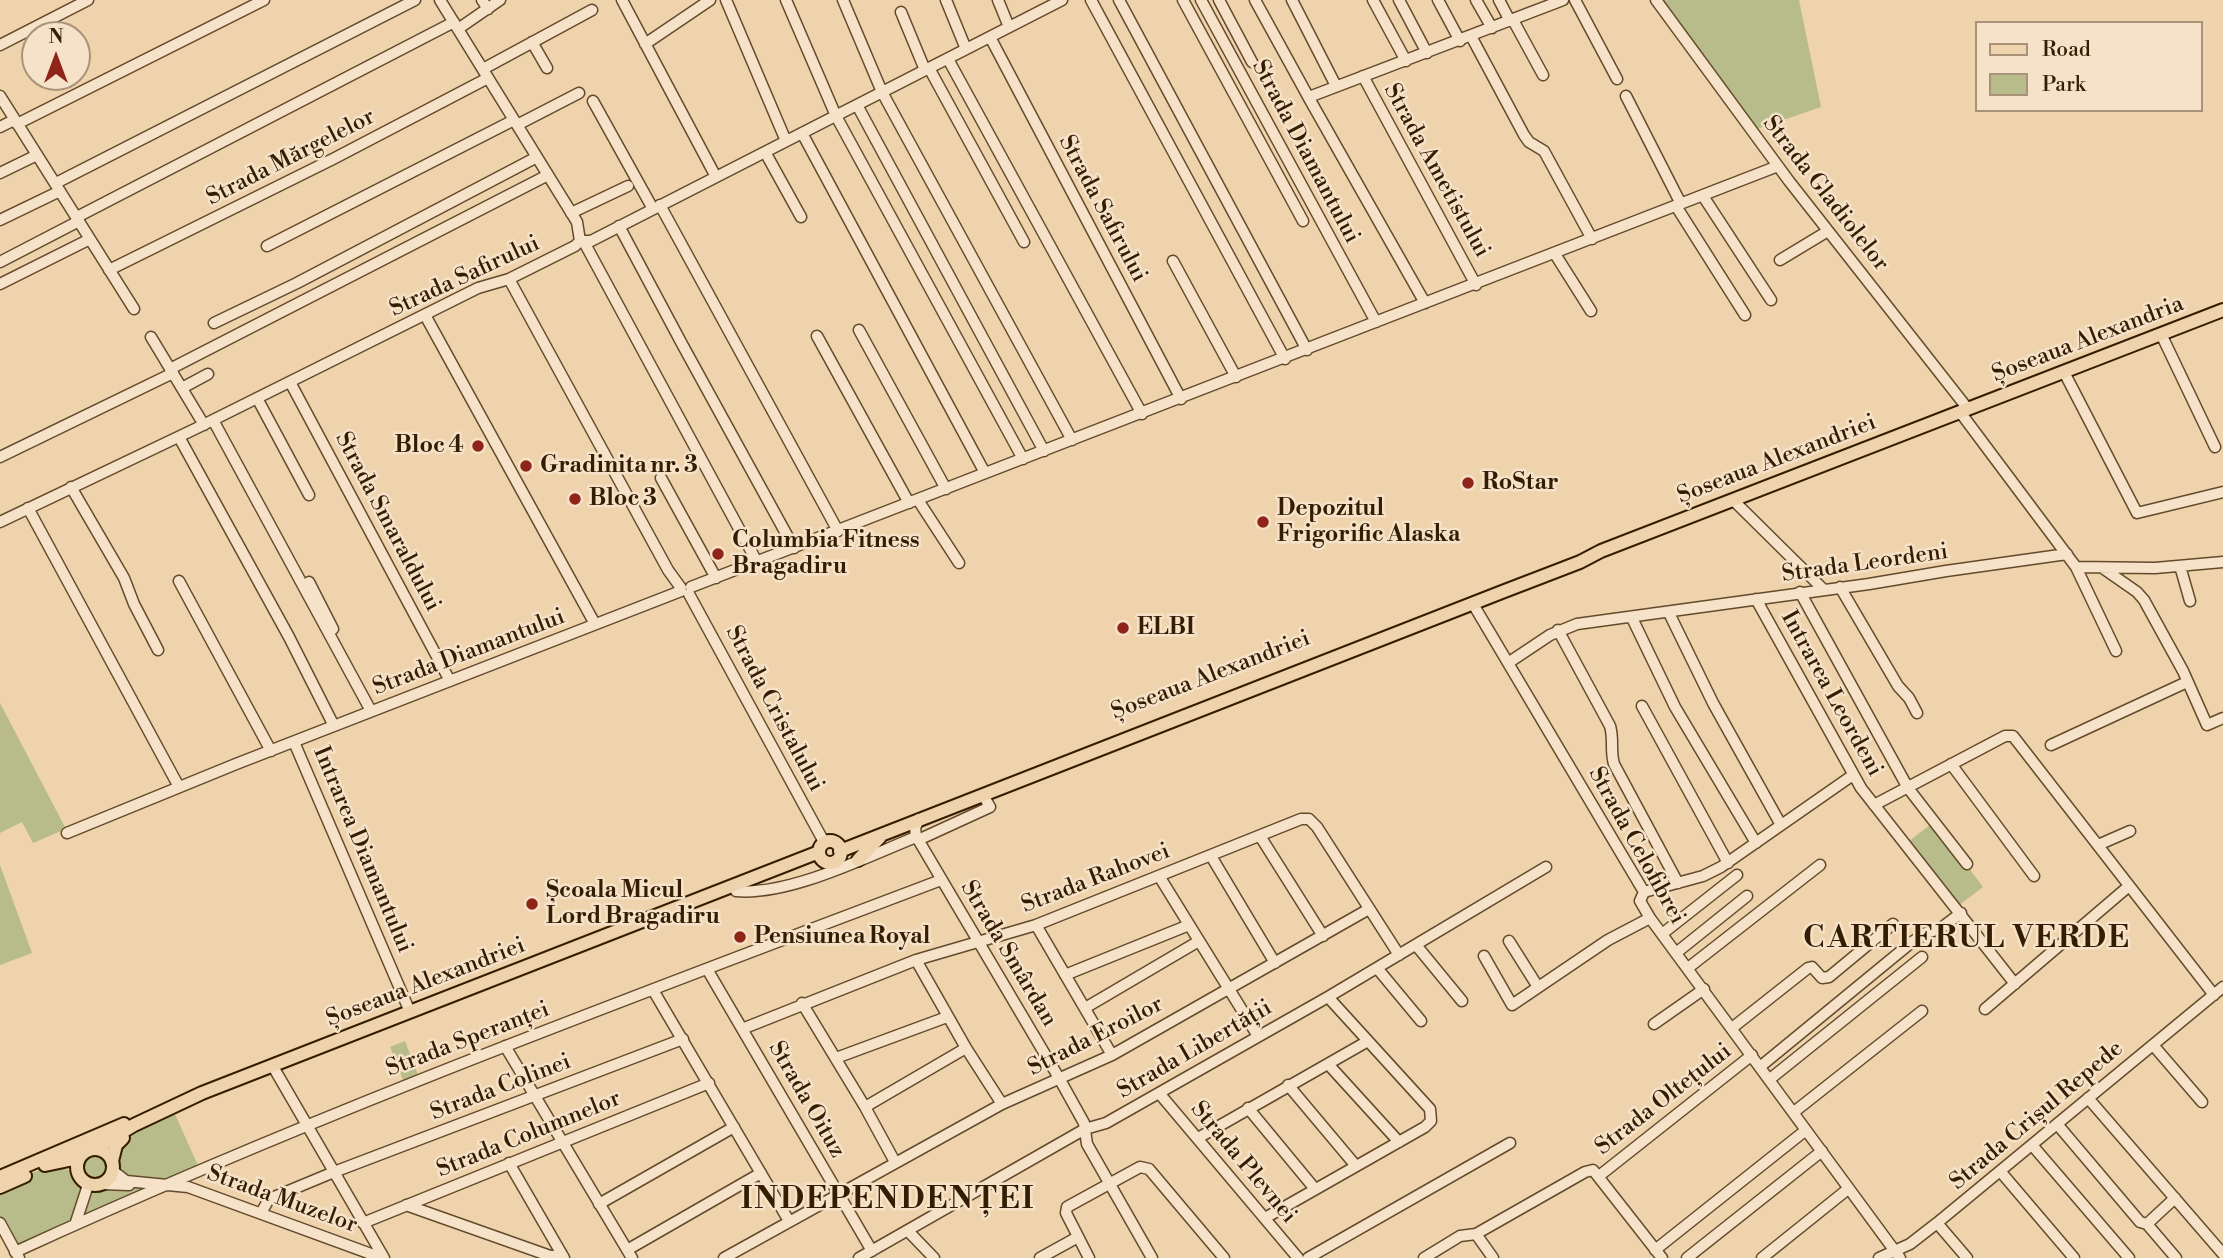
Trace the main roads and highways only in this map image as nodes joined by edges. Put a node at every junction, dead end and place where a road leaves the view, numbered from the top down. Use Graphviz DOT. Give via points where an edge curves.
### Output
graph roads {
  1 [pos="2223,310"];
  2 [pos="1964,410"];
  3 [pos="1601,551"];
  4 [pos="882,834"];
  5 [pos="828,850"];
  6 [pos="858,860"];
  7 [pos="202,1093"];
  8 [pos="94,1149"];
  9 [pos="82,1154"];
  10 [pos="112,1166"];
  11 [pos="83,1180"];
  12 [pos="0,1182"];
  1 -- 2 [label="main road, Șoseaua Alexandria"];
  2 -- 3 [label="main road, Șoseaua Alexandriei"];
  3 -- 4 [label="main road, Șoseaua Alexandriei"];
  3 -- 5 [label="main road, Șoseaua Alexandriei" via="1544,567"];
  4 -- 5 [label="main road, Șoseaua Alexandriei"];
  4 -- 6 [label="main road"];
  5 -- 7 [label="main road, Șoseaua Alexandriei"];
  5 -- 10 [label="main road, Șoseaua Alexandriei" via="736,891 204,1099 135,1130 116,1145"];
  7 -- 8 [label="main road, Șoseaua Alexandriei"];
  7 -- 12 [label="main road"];
  8 -- 9 [label="main road"];
  8 -- 10 [label="main road" via="105,1153"];
  9 -- 11 [label="main road" via="77,1164"];
  9 -- 12 [label="main road"];
  10 -- 11 [label="main road" via="111,1176 102,1184"];
  11 -- 12 [label="main road" via="68,1169 50,1168"];
}
